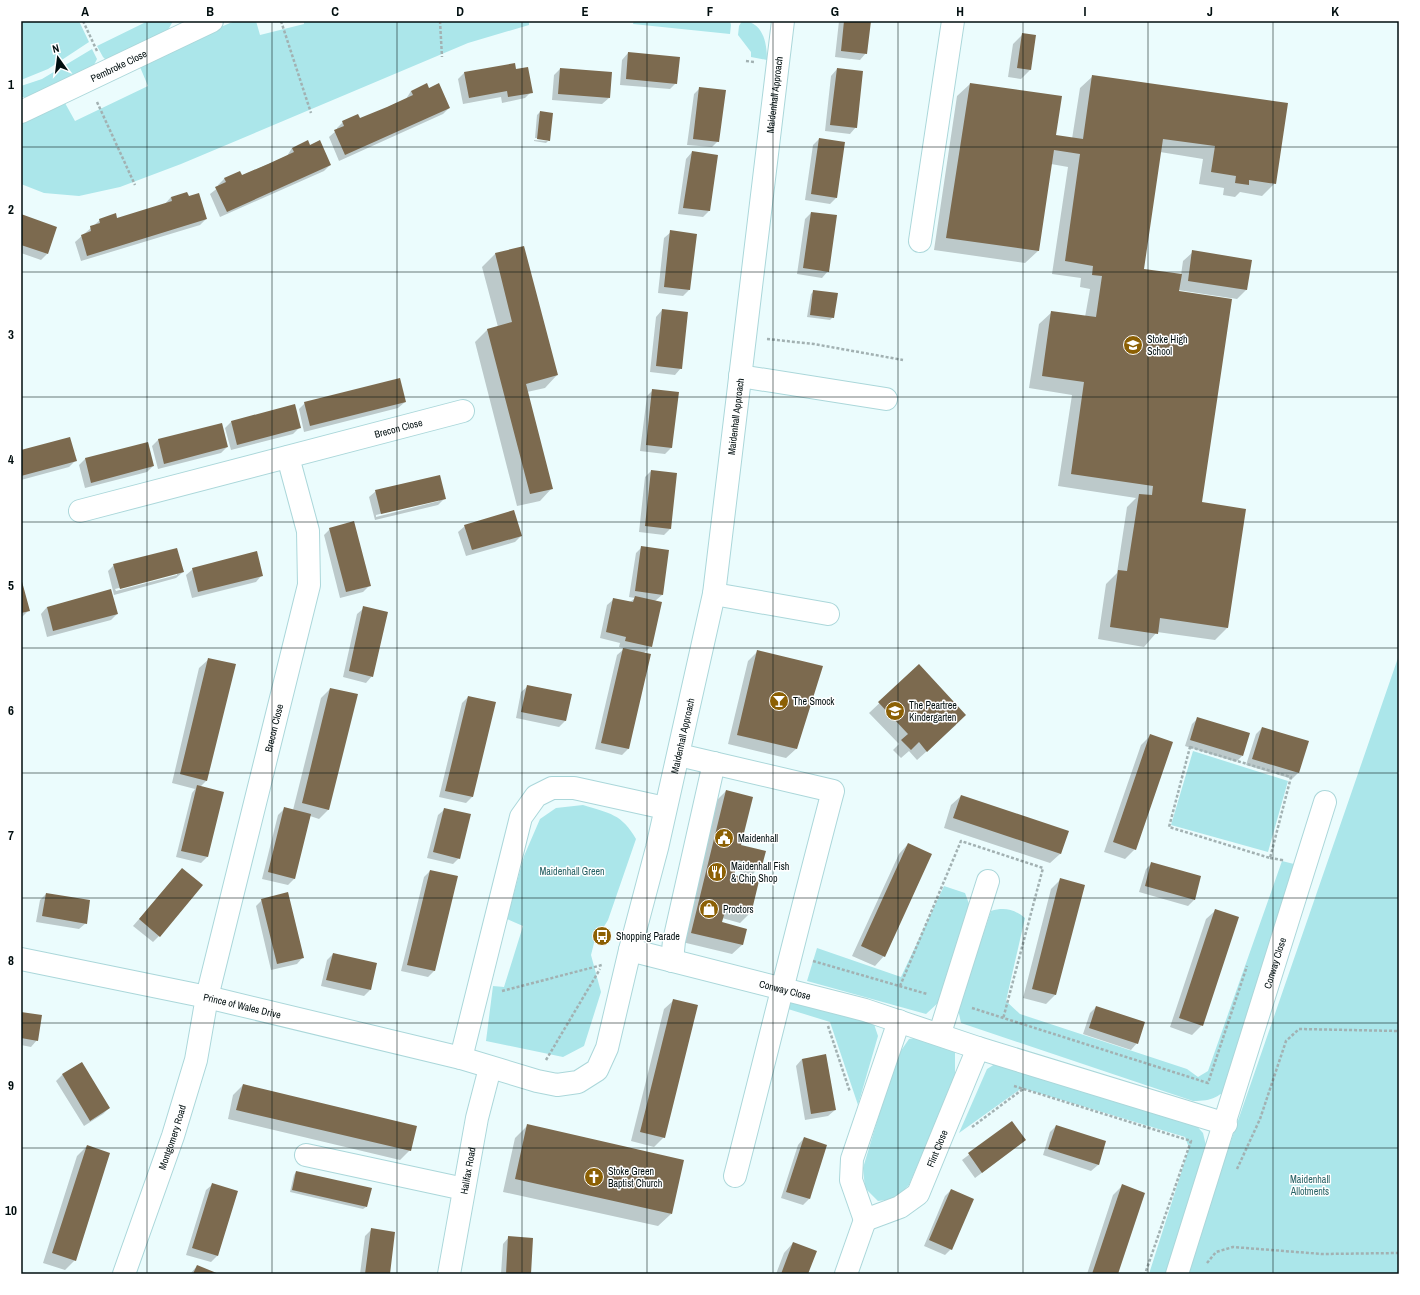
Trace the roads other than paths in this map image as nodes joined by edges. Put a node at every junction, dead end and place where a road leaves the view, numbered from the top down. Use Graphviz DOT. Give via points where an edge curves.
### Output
graph roads {
  1 [pos="783,21"];
  2 [pos="953,21"];
  3 [pos="199,23"];
  4 [pos="21,112"];
  5 [pos="920,241"];
  6 [pos="740,376"];
  7 [pos="886,399"];
  8 [pos="463,411"];
  9 [pos="288,457"];
  10 [pos="80,511"];
  11 [pos="714,594"];
  12 [pos="828,614"];
  13 [pos="679,755"];
  14 [pos="714,763"];
  15 [pos="1325,802"];
  16 [pos="665,808"];
  17 [pos="988,881"];
  18 [pos="630,950"];
  19 [pos="21,959"];
  20 [pos="672,961"];
  21 [pos="783,989"];
  22 [pos="207,997"];
  23 [pos="899,1020"];
  24 [pos="940,1033"];
  25 [pos="978,1048"];
  26 [pos="461,1058"];
  27 [pos="490,1068"];
  28 [pos="1226,1124"];
  29 [pos="306,1155"];
  30 [pos="735,1176"];
  31 [pos="464,1189"];
  32 [pos="865,1220"];
  33 [pos="124,1274"];
  34 [pos="449,1274"];
  35 [pos="846,1274"];
  36 [pos="1177,1274"];
  1 -- 6 [label="street, Maidenhall Approach"];
  2 -- 5 [label="street"];
  3 -- 4 [label="street, Pembroke Close"];
  6 -- 7 [label="street"];
  6 -- 11 [label="street, Maidenhall Approach"];
  8 -- 9 [label="street, Brecon Close"];
  9 -- 10 [label="street, Brecon Close"];
  9 -- 22 [label="street, Brecon Close" via="308,531 309,585"];
  11 -- 12 [label="street"];
  11 -- 13 [label="street, Maidenhall Approach"];
  13 -- 14 [label="street"];
  13 -- 16 [label="street, Maidenhall Approach"];
  14 -- 20 [label="street" via="674,941"];
  14 -- 21 [label="street" via="833,791"];
  15 -- 28 [label="street, Conway Close"];
  16 -- 18 [label="street"];
  16 -- 26 [label="street" via="574,788 552,788 536,796 521,817"];
  17 -- 24 [label="street"];
  18 -- 20 [label="street, Conway Close"];
  18 -- 27 [label="street" via="607,1048 597,1070 578,1082 558,1085"];
  19 -- 22 [label="street, Prince of Wales Drive"];
  20 -- 21 [label="street, Conway Close"];
  21 -- 23 [label="street, Conway Close"];
  21 -- 30 [label="street"];
  22 -- 26 [label="street, Prince of Wales Drive"];
  22 -- 33 [label="street, Montgomery Road" via="196,1060 173,1136"];
  23 -- 24 [label="street, Conway Close"];
  23 -- 32 [label="street" via="852,1159 851,1180"];
  24 -- 25 [label="street, Conway Close"];
  25 -- 28 [label="street, Conway Close"];
  25 -- 32 [label="street, Flint Close" via="918,1194 900,1207"];
  26 -- 27 [label="street"];
  27 -- 31 [label="street, Halifax Road" via="477,1118"];
  28 -- 36 [label="street, Conway Close"];
  29 -- 31 [label="street"];
  31 -- 34 [label="street, Halifax Road"];
  32 -- 35 [label="street"];
}
